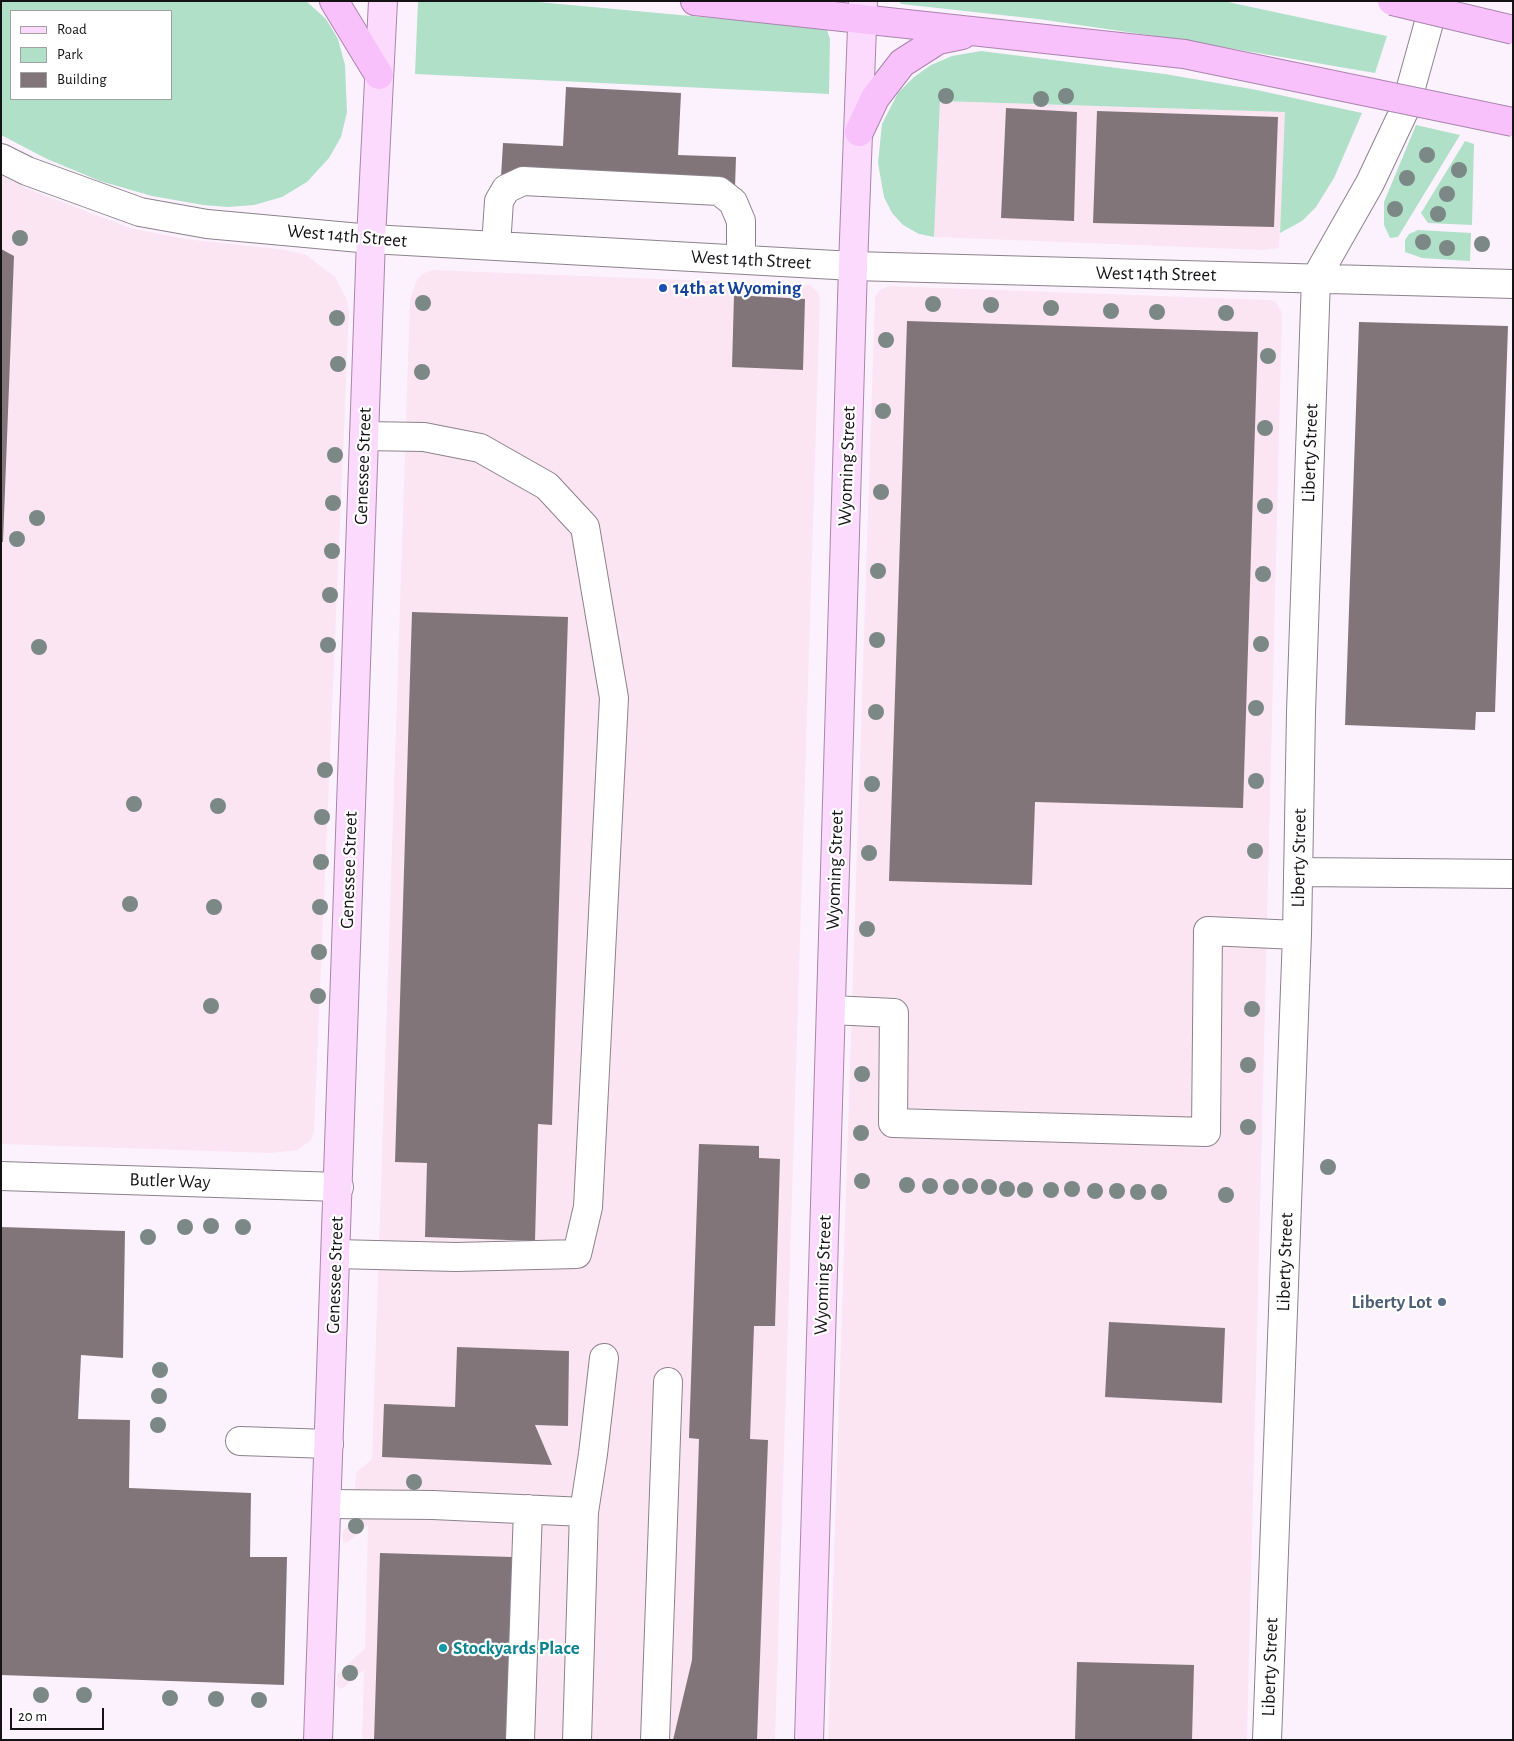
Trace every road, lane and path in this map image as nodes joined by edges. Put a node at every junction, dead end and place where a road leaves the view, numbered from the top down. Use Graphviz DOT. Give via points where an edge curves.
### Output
graph roads {
  1 [pos="334,1"];
  2 [pos="383,1"];
  3 [pos="695,1"];
  4 [pos="1392,1"];
  5 [pos="1435,1"];
  6 [pos="726,2"];
  7 [pos="863,11"];
  8 [pos="1513,30"];
  9 [pos="976,33"];
  10 [pos="379,75"];
  11 [pos="1513,122"];
  12 [pos="859,132"];
  13 [pos="1,158"];
  14 [pos="371,239"];
  15 [pos="496,246"];
  16 [pos="740,259"];
  17 [pos="853,266"];
  18 [pos="1316,278"];
  19 [pos="1513,284"];
  20 [pos="364,436"];
  21 [pos="1298,872"];
  22 [pos="1513,874"];
  23 [pos="1297,935"];
  24 [pos="831,1010"];
  25 [pos="1,1176"];
  26 [pos="339,1187"];
  27 [pos="336,1254"];
  28 [pos="604,1358"];
  29 [pos="668,1382"];
  30 [pos="240,1441"];
  31 [pos="329,1444"];
  32 [pos="327,1504"];
  33 [pos="528,1509"];
  34 [pos="584,1512"];
  35 [pos="318,1740"];
  36 [pos="520,1740"];
  37 [pos="577,1740"];
  38 [pos="655,1740"];
  39 [pos="809,1740"];
  40 [pos="1267,1740"];
  1 -- 10 [label="highway"];
  2 -- 10 [label="main road, Genessee Street"];
  3 -- 6 [label="highway"];
  4 -- 8 [label="highway, bridge"];
  5 -- 18 [label="street, Liberty Street" via="1405,109 1370,183"];
  6 -- 7 [label="highway"];
  7 -- 9 [label="highway"];
  7 -- 12 [label="main road, Wyoming Street"];
  9 -- 11 [label="highway, bridge" via="1184,54"];
  9 -- 12 [label="highway" via="938,40 902,64 875,98"];
  10 -- 14 [label="main road, Genessee Street"];
  12 -- 17 [label="main road, Wyoming Street"];
  13 -- 14 [label="street, West 14th Street" via="27,171 140,212 207,224"];
  14 -- 15 [label="street, West 14th Street"];
  14 -- 20 [label="main road, Genessee Street"];
  15 -- 16 [label="street, West 14th Street"];
  15 -- 16 [label="street" via="499,201 506,189 523,181 718,191 733,202 740,221"];
  16 -- 17 [label="street, West 14th Street"];
  17 -- 18 [label="street, West 14th Street"];
  17 -- 24 [label="main road, Wyoming Street"];
  18 -- 19 [label="street, West 14th Street"];
  18 -- 21 [label="street, Liberty Street"];
  20 -- 26 [label="main road, Genessee Street"];
  20 -- 27 [label="street" via="424,437 480,448 547,486 585,527 614,698 588,1207 577,1254 456,1257"];
  21 -- 22 [label="street"];
  21 -- 23 [label="street, Liberty Street"];
  23 -- 24 [label="street" via="1208,931 1206,1132 893,1123 894,1012"];
  23 -- 40 [label="street, Liberty Street"];
  24 -- 39 [label="main road, Wyoming Street"];
  25 -- 26 [label="street, Butler Way"];
  26 -- 27 [label="main road, Genessee Street"];
  27 -- 31 [label="main road, Genessee Street"];
  28 -- 34 [label="street"];
  29 -- 38 [label="street"];
  30 -- 31 [label="street"];
  31 -- 32 [label="main road, Genessee Street"];
  32 -- 33 [label="street"];
  32 -- 35 [label="main road, Genessee Street"];
  33 -- 34 [label="street"];
  33 -- 36 [label="street"];
  34 -- 37 [label="street"];
}
